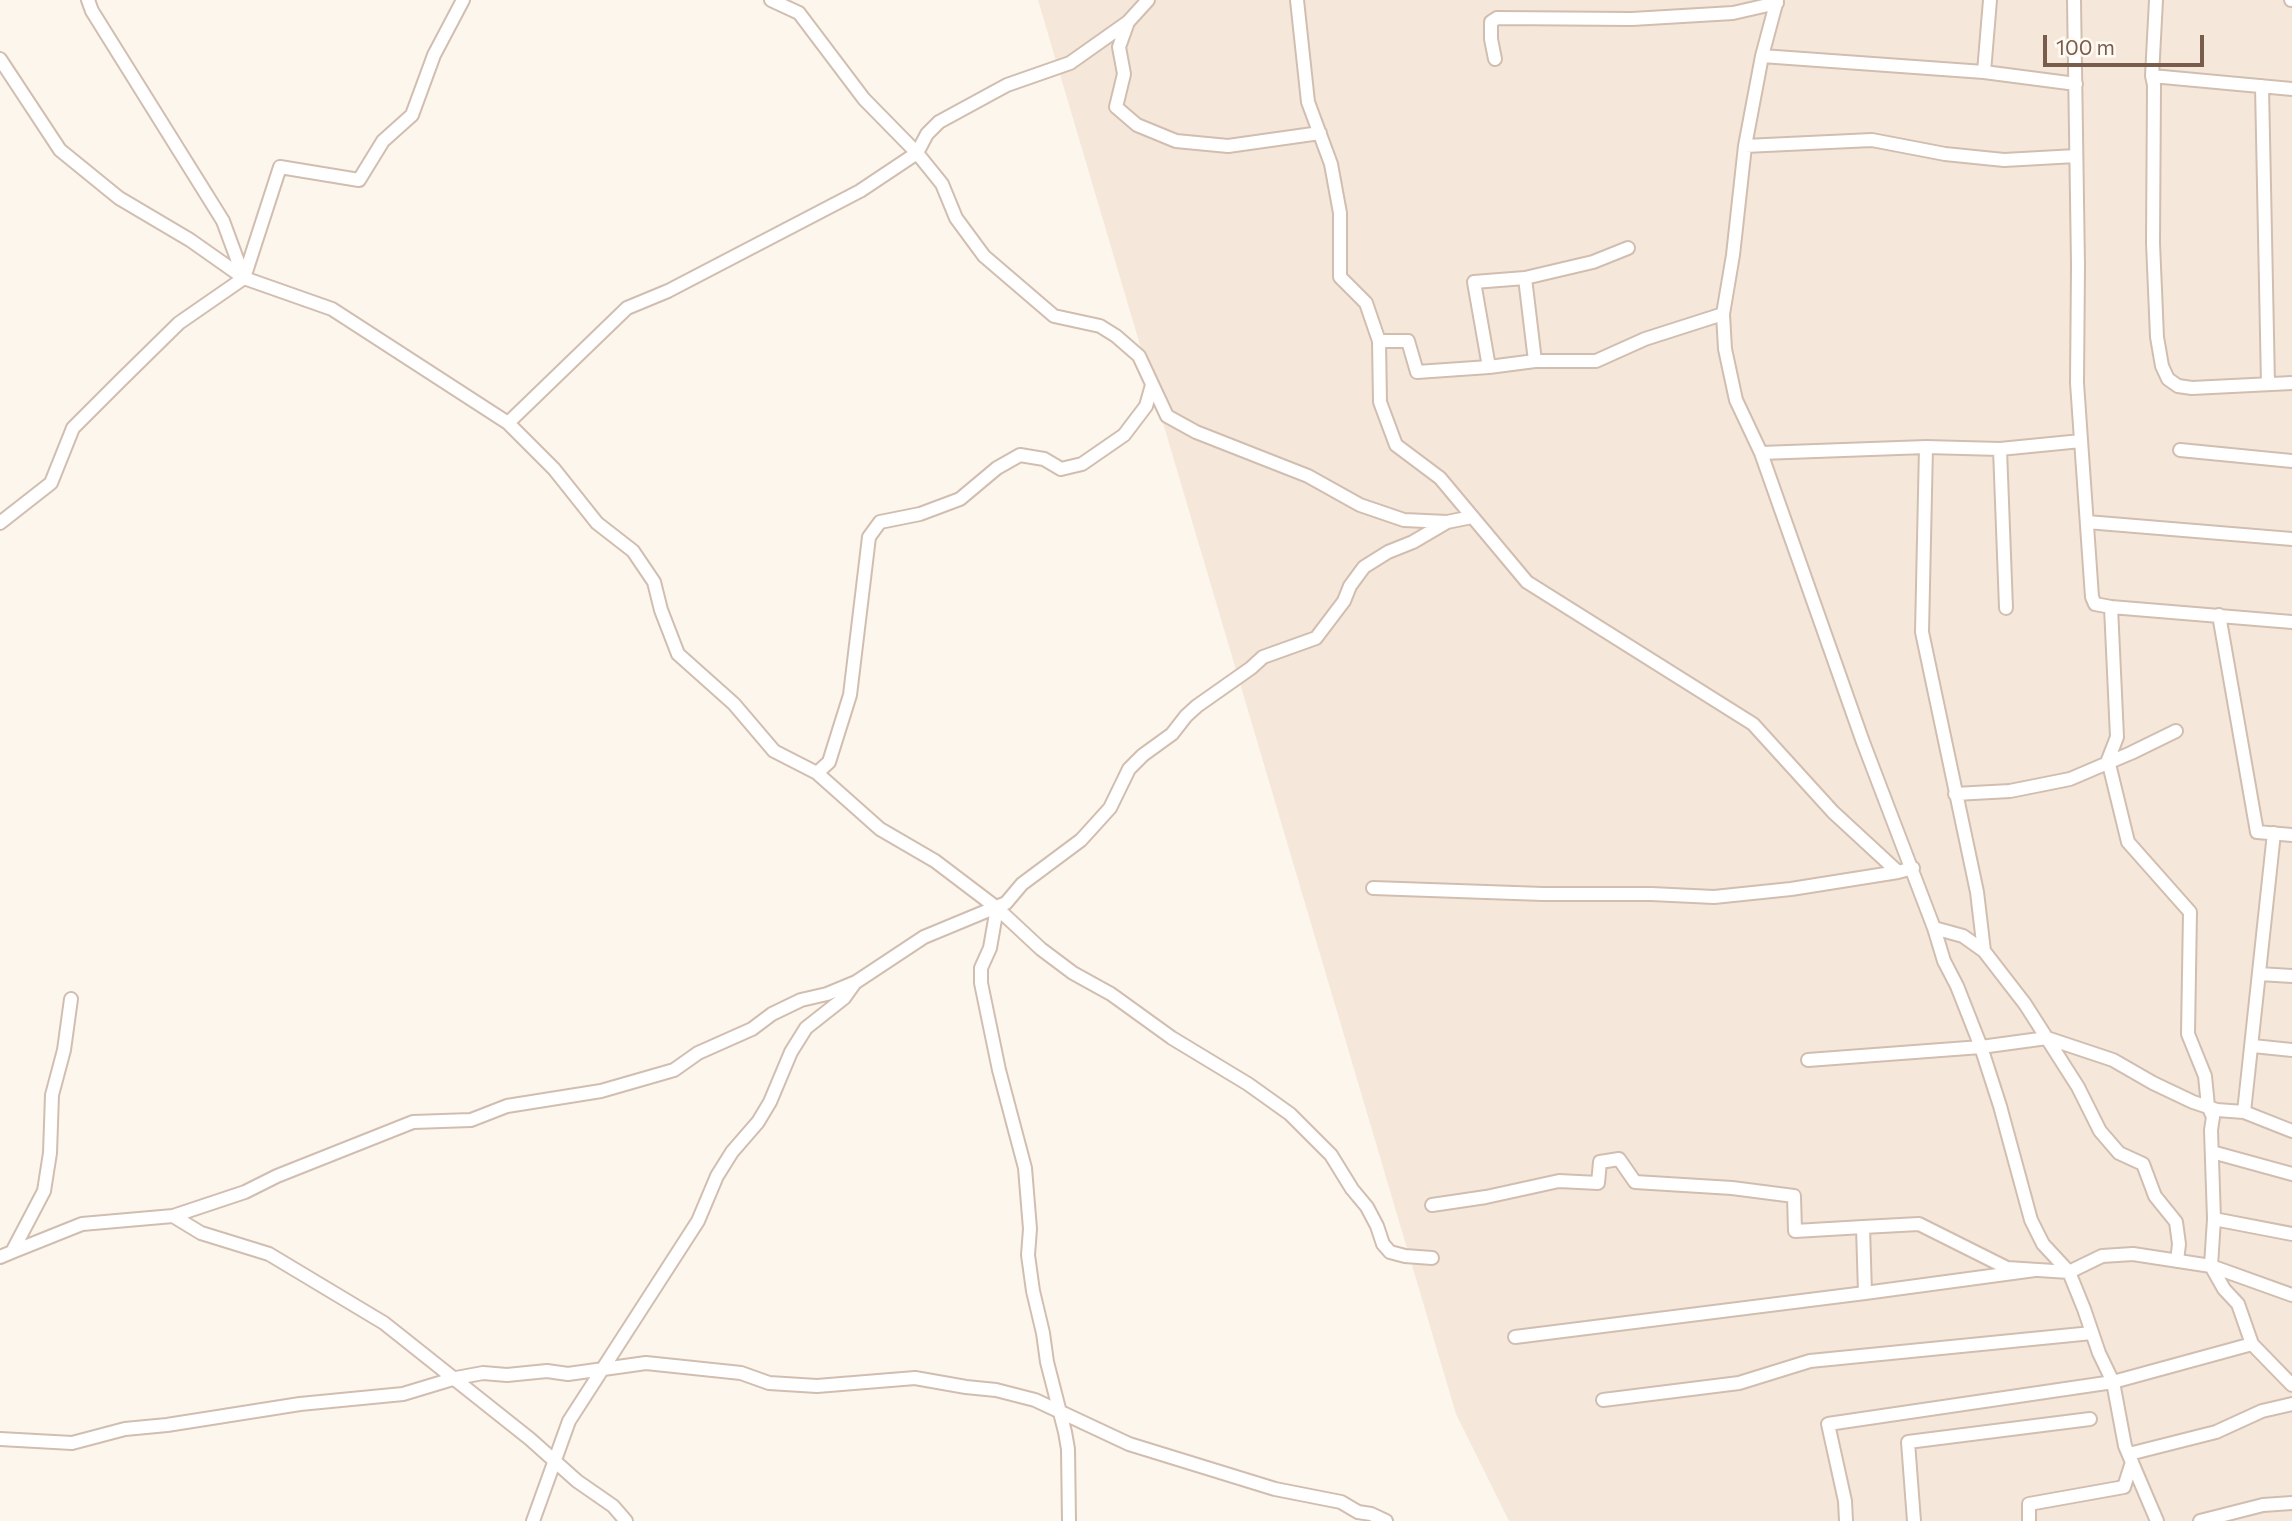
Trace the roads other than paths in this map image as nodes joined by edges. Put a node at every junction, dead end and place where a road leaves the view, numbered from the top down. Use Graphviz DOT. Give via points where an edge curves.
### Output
graph roads {
  1 [pos="88,0"];
  2 [pos="463,0"];
  3 [pos="771,0"];
  4 [pos="1148,0"];
  5 [pos="1297,0"];
  6 [pos="1990,0"];
  7 [pos="2074,0"];
  8 [pos="2156,0"];
  9 [pos="1777,1"];
  10 [pos="1128,22"];
  11 [pos="1762,56"];
  12 [pos="0,59"];
  13 [pos="1495,59"];
  14 [pos="1984,72"];
  15 [pos="2152,76"];
  16 [pos="2076,84"];
  17 [pos="2262,86"];
  18 [pos="2292,89"];
  19 [pos="1320,133"];
  20 [pos="1745,146"];
  21 [pos="917,153"];
  22 [pos="2076,156"];
  23 [pos="1628,248"];
  24 [pos="244,278"];
  25 [pos="1525,278"];
  26 [pos="1723,314"];
  27 [pos="1379,341"];
  28 [pos="1535,361"];
  29 [pos="1489,368"];
  30 [pos="2292,383"];
  31 [pos="2268,384"];
  32 [pos="1152,385"];
  33 [pos="508,423"];
  34 [pos="2081,441"];
  35 [pos="1926,447"];
  36 [pos="2000,449"];
  37 [pos="2180,450"];
  38 [pos="1761,453"];
  39 [pos="2292,461"];
  40 [pos="1472,517"];
  41 [pos="1447,522"];
  42 [pos="2087,522"];
  43 [pos="0,523"];
  44 [pos="2292,540"];
  45 [pos="2111,607"];
  46 [pos="2006,608"];
  47 [pos="2219,615"];
  48 [pos="2292,622"];
  49 [pos="2176,731"];
  50 [pos="2109,763"];
  51 [pos="817,773"];
  52 [pos="1955,794"];
  53 [pos="2274,833"];
  54 [pos="2292,835"];
  55 [pos="1913,868"];
  56 [pos="1898,872"];
  57 [pos="1373,888"];
  58 [pos="997,908"];
  59 [pos="1934,928"];
  60 [pos="1984,951"];
  61 [pos="2259,974"];
  62 [pos="2292,976"];
  63 [pos="856,982"];
  64 [pos="71,999"];
  65 [pos="2047,1038"];
  66 [pos="2253,1046"];
  67 [pos="1981,1047"];
  68 [pos="2292,1050"];
  69 [pos="1808,1060"];
  70 [pos="2208,1107"];
  71 [pos="2244,1112"];
  72 [pos="2292,1131"];
  73 [pos="2212,1152"];
  74 [pos="2292,1174"];
  75 [pos="1432,1205"];
  76 [pos="173,1216"];
  77 [pos="2214,1219"];
  78 [pos="1863,1227"];
  79 [pos="2292,1234"];
  80 [pos="6,1254"];
  81 [pos="1432,1258"];
  82 [pos="2177,1261"];
  83 [pos="2211,1266"];
  84 [pos="2035,1270"];
  85 [pos="2069,1272"];
  86 [pos="1865,1293"];
  87 [pos="2292,1295"];
  88 [pos="2092,1333"];
  89 [pos="1516,1337"];
  90 [pos="2252,1344"];
  91 [pos="602,1369"];
  92 [pos="456,1378"];
  93 [pos="2113,1382"];
  94 [pos="2292,1385"];
  95 [pos="1603,1400"];
  96 [pos="2292,1405"];
  97 [pos="1059,1412"];
  98 [pos="2090,1419"];
  99 [pos="0,1439"];
  100 [pos="2130,1458"];
  101 [pos="554,1461"];
  102 [pos="2292,1503"];
  103 [pos="533,1521"];
  104 [pos="626,1521"];
  105 [pos="1069,1521"];
  106 [pos="1386,1521"];
  107 [pos="1846,1521"];
  108 [pos="1914,1521"];
  109 [pos="2029,1521"];
  110 [pos="2157,1521"];
  111 [pos="2200,1521"];
  1 -- 24 [label="street" via="223,221"];
  2 -- 24 [label="street" via="434,55 412,116 383,141 359,180 280,167"];
  3 -- 21 [label="street" via="799,13 864,99"];
  4 -- 10 [label="street"];
  5 -- 19 [label="street" via="1308,102"];
  6 -- 14 [label="street"];
  7 -- 16 [label="street"];
  8 -- 15 [label="street"];
  9 -- 11 [label="street"];
  9 -- 13 [label="street" via="1733,13 1497,18 1491,22"];
  10 -- 19 [label="street" via="1119,47 1125,74 1116,107 1137,125 1175,141 1228,146"];
  10 -- 21 [label="street" via="1070,63 1007,85 939,122"];
  11 -- 14 [label="street"];
  11 -- 20 [label="street"];
  12 -- 24 [label="street" via="60,150 119,198"];
  14 -- 16 [label="street"];
  15 -- 17 [label="street"];
  15 -- 31 [label="street" via="2153,243 2162,366 2178,386"];
  16 -- 22 [label="street"];
  17 -- 18 [label="street"];
  17 -- 31 [label="street"];
  19 -- 27 [label="street" via="1340,213 1340,277 1366,303"];
  20 -- 22 [label="street" via="1872,140 2004,160"];
  20 -- 26 [label="street"];
  21 -- 32 [label="street" via="942,184 956,218 984,256 1054,316 1100,326 1116,336 1139,356"];
  21 -- 33 [label="street" via="808,220 627,309"];
  22 -- 34 [label="street"];
  23 -- 25 [label="street" via="1593,262"];
  24 -- 33 [label="street" via="332,309"];
  24 -- 43 [label="street" via="179,323 73,428 51,483"];
  25 -- 28 [label="street"];
  25 -- 29 [label="street" via="1474,282"];
  26 -- 28 [label="street" via="1645,339 1596,361"];
  26 -- 38 [label="street" via="1736,400"];
  27 -- 29 [label="street" via="1408,341 1417,372"];
  27 -- 40 [label="street" via="1380,402 1396,445 1440,478"];
  28 -- 29 [label="street"];
  30 -- 31 [label="street"];
  32 -- 41 [label="street" via="1167,416 1196,432 1308,476 1360,505 1404,520"];
  32 -- 51 [label="street" via="1146,406 1124,435 1082,464 1061,469 1044,459 1020,455 960,499 880,522 869,537 850,695 829,762"];
  33 -- 51 [label="street" via="554,469 597,523 633,551 654,582 678,654 734,704 775,751"];
  34 -- 36 [label="street"];
  34 -- 42 [label="street"];
  35 -- 36 [label="street"];
  35 -- 38 [label="street"];
  35 -- 52 [label="street" via="1922,632"];
  36 -- 46 [label="street"];
  37 -- 39 [label="street"];
  38 -- 55 [label="street" via="1863,742"];
  40 -- 41 [label="street"];
  40 -- 56 [label="street" via="1527,582 1754,724 1833,812"];
  41 -- 58 [label="street" via="1364,568 1316,638 1263,657 1197,705 1172,734 1129,769 1110,808 1081,840"];
  42 -- 44 [label="street"];
  42 -- 45 [label="street" via="2092,597 2095,604"];
  45 -- 47 [label="street"];
  45 -- 50 [label="street" via="2117,737"];
  47 -- 48 [label="street"];
  47 -- 53 [label="street" via="2257,832"];
  49 -- 50 [label="street"];
  50 -- 52 [label="street" via="2070,779 2010,792"];
  50 -- 70 [label="street" via="2128,842 2190,912 2188,1034 2205,1076"];
  51 -- 58 [label="street" via="880,829 934,861"];
  52 -- 60 [label="street" via="1978,892"];
  53 -- 54 [label="street"];
  53 -- 61 [label="street"];
  55 -- 56 [label="street"];
  55 -- 59 [label="street"];
  56 -- 57 [label="street" via="1714,897"];
  58 -- 63 [label="street" via="924,937"];
  58 -- 81 [label="street" via="1073,973 1290,1114 1331,1155 1367,1207 1390,1252"];
  58 -- 97 [label="street" via="981,983 1025,1168 1033,1291"];
  59 -- 60 [label="street" via="1963,936"];
  59 -- 67 [label="street"];
  60 -- 65 [label="street"];
  61 -- 62 [label="street"];
  61 -- 66 [label="street"];
  63 -- 76 [label="street" via="772,1014 674,1070 601,1091 507,1106 471,1120 413,1122 245,1192"];
  63 -- 91 [label="street" via="844,998 806,1028 771,1102 732,1152 698,1221"];
  64 -- 80 [label="street" via="52,1094 44,1191"];
  65 -- 67 [label="street"];
  65 -- 70 [label="street" via="2113,1060"];
  65 -- 82 [label="street" via="2100,1131 2119,1153 2143,1164 2155,1196 2176,1222"];
  66 -- 68 [label="street"];
  66 -- 71 [label="street"];
  67 -- 69 [label="street"];
  67 -- 85 [label="street" via="2031,1220 2043,1244"];
  70 -- 71 [label="street"];
  70 -- 73 [label="street" via="2213,1117"];
  71 -- 72 [label="street"];
  73 -- 74 [label="street"];
  73 -- 77 [label="street"];
  75 -- 78 [label="street" via="1559,1181 1598,1182 1600,1162 1619,1159 1635,1182 1794,1196 1795,1231"];
  76 -- 80 [label="street" via="82,1224"];
  76 -- 92 [label="street" via="201,1233 269,1254 384,1323"];
  77 -- 79 [label="street"];
  77 -- 83 [label="street"];
  78 -- 84 [label="street" via="1919,1224 2007,1268"];
  78 -- 86 [label="street"];
  82 -- 83 [label="street"];
  82 -- 85 [label="street" via="2133,1254 2102,1256"];
  83 -- 87 [label="street"];
  83 -- 90 [label="street" via="2238,1304"];
  84 -- 85 [label="street"];
  84 -- 86 [label="street"];
  85 -- 88 [label="street"];
  86 -- 89 [label="street"];
  88 -- 93 [label="street"];
  88 -- 95 [label="street" via="1810,1361 1740,1382"];
  90 -- 93 [label="street"];
  90 -- 94 [label="street"];
  91 -- 92 [label="street"];
  91 -- 97 [label="street" via="646,1363 817,1386 915,1378 996,1390"];
  91 -- 101 [label="street" via="569,1420"];
  92 -- 99 [label="street" via="402,1394 125,1429 72,1443"];
  92 -- 101 [label="street"];
  93 -- 100 [label="street"];
  93 -- 107 [label="street" via="1828,1424"];
  96 -- 100 [label="street" via="2262,1411 2217,1432"];
  97 -- 105 [label="street" via="1068,1449"];
  97 -- 106 [label="street" via="1129,1444 1275,1489 1342,1502"];
  98 -- 108 [label="street" via="1908,1442"];
  100 -- 109 [label="street" via="2124,1487 2029,1504"];
  100 -- 110 [label="street"];
  101 -- 103 [label="street"];
  101 -- 104 [label="street"];
  102 -- 111 [label="street" via="2263,1505"];
}
